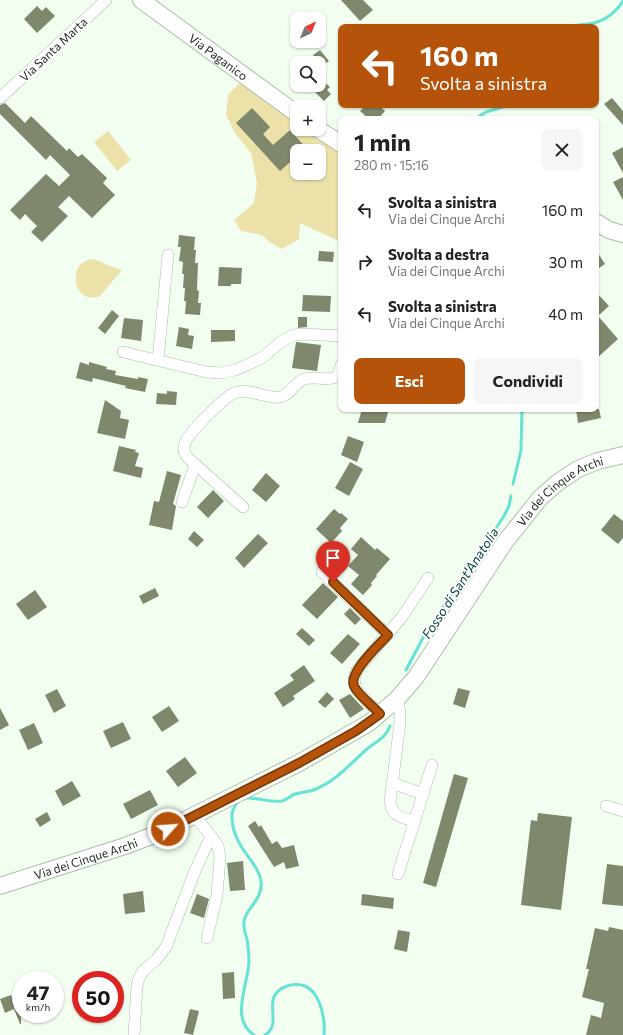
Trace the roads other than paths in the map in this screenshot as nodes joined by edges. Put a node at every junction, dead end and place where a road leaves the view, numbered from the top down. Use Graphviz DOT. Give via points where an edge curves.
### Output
graph roads {
  1 [pos="106,0"];
  2 [pos="141,0"];
  3 [pos="0,98"];
  4 [pos="290,109"];
  5 [pos="326,134"];
  6 [pos="338,142"];
  7 [pos="599,224"];
  8 [pos="623,234"];
  9 [pos="168,255"];
  10 [pos="338,336"];
  11 [pos="123,352"];
  12 [pos="158,360"];
  13 [pos="338,373"];
  14 [pos="623,455"];
  15 [pos="195,465"];
  16 [pos="182,502"];
  17 [pos="243,507"];
  18 [pos="322,572"];
  19 [pos="428,578"];
  20 [pos="388,635"];
  21 [pos="397,699"];
  22 [pos="380,714"];
  23 [pos="432,765"];
  24 [pos="392,783"];
  25 [pos="423,794"];
  26 [pos="606,806"];
  27 [pos="623,811"];
  28 [pos="194,815"];
  29 [pos="415,821"];
  30 [pos="211,836"];
  31 [pos="398,874"];
  32 [pos="0,886"];
  33 [pos="207,938"];
  34 [pos="134,1035"];
  1 -- 3 [label="street, Via Santa Marta"];
  2 -- 4 [label="main road, Via Paganico"];
  5 -- 6 [label="main road"];
  7 -- 8 [label="main road"];
  9 -- 12 [label="street"];
  10 -- 12 [label="street" via="294,335 256,361 240,369 226,372 211,372"];
  11 -- 12 [label="street"];
  13 -- 15 [label="street" via="328,379 303,379 281,396 245,392 228,397 185,442 184,451"];
  14 -- 21 [label="main road, Via dei Cinque Archi" via="578,469 557,483 538,501 507,538 419,672"];
  15 -- 16 [label="street"];
  15 -- 17 [label="street"];
  18 -- 20 [label="street"];
  19 -- 20 [label="street"];
  20 -- 22 [label="street" via="358,669 353,680 356,689"];
  21 -- 22 [label="main road, Via dei Cinque Archi"];
  21 -- 24 [label="street" via="400,723"];
  22 -- 28 [label="main road, Via dei Cinque Archi" via="356,731 299,763"];
  23 -- 25 [label="street"];
  24 -- 25 [label="street"];
  24 -- 29 [label="street" via="392,810 398,816"];
  25 -- 29 [label="street"];
  26 -- 27 [label="street"];
  28 -- 30 [label="street"];
  28 -- 32 [label="main road, Via dei Cinque Archi" via="142,840"];
  29 -- 31 [label="street"];
  30 -- 33 [label="street" via="218,846 220,857 218,895"];
  30 -- 34 [label="street" via="190,883 169,942 139,978"];
}
